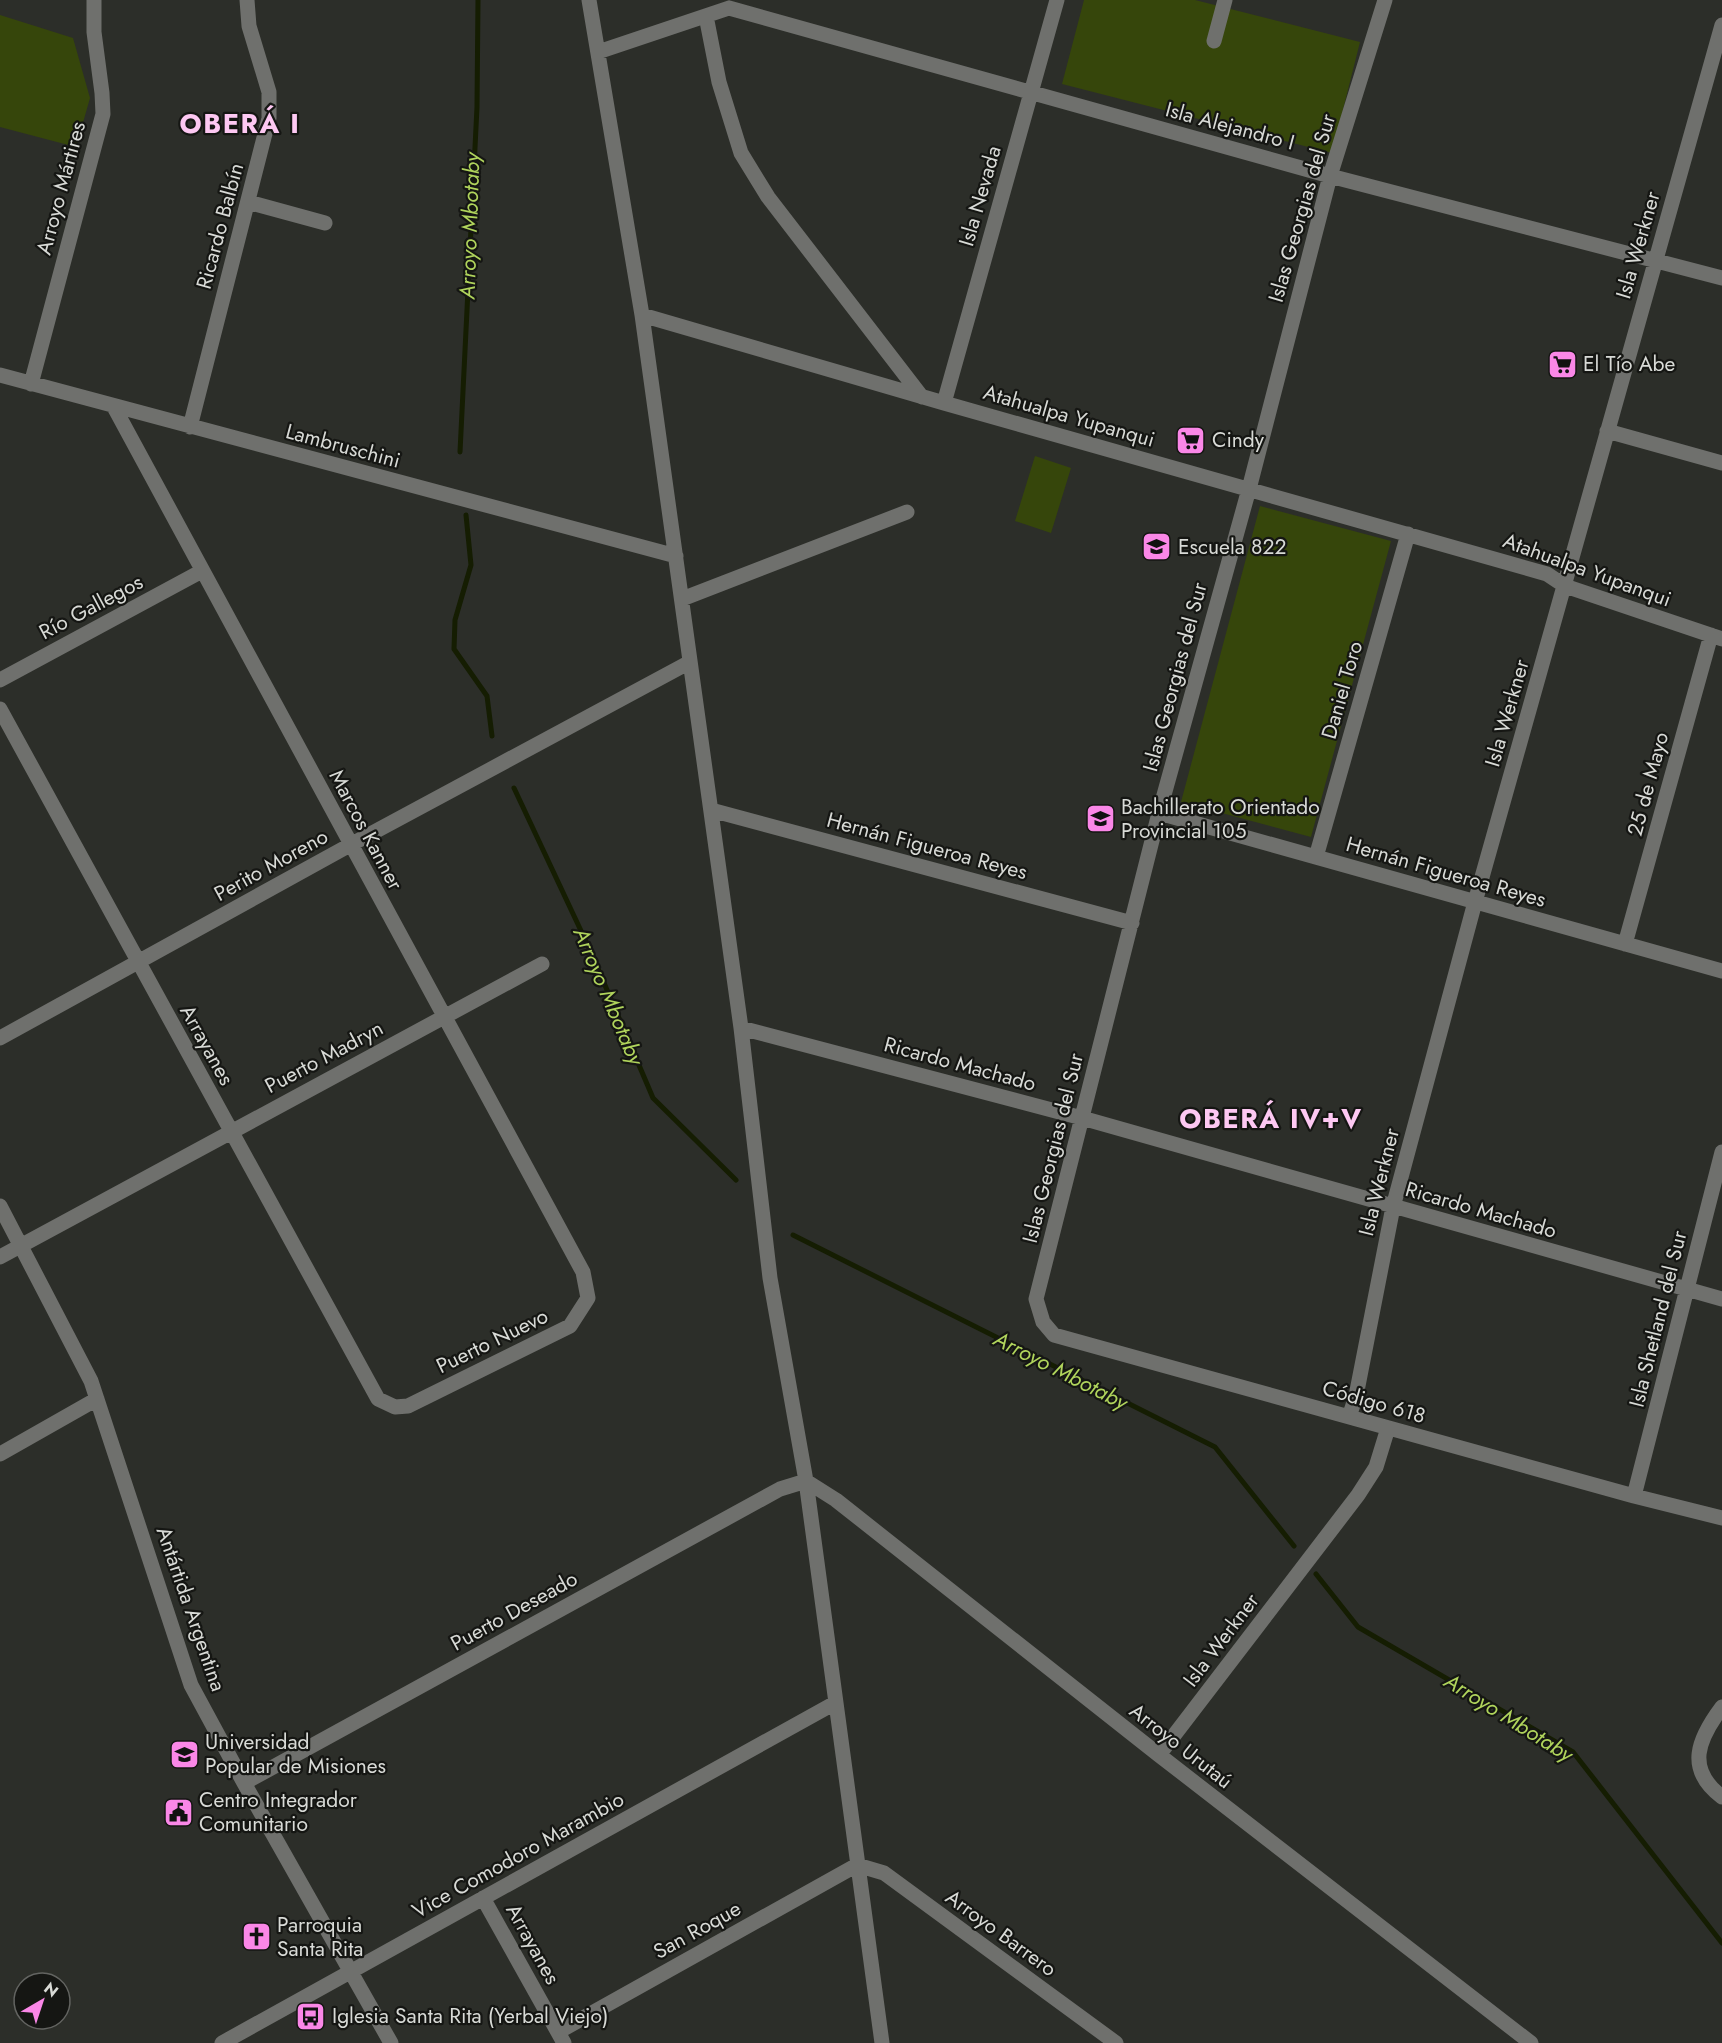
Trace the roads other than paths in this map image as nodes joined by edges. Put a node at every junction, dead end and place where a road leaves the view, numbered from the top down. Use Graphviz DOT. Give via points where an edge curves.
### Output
graph roads {
  1 [pos="94,0"];
  2 [pos="247,0"];
  3 [pos="589,0"];
  4 [pos="1057,0"];
  5 [pos="1226,0"];
  6 [pos="1386,0"];
  7 [pos="731,4"];
  8 [pos="706,16"];
  9 [pos="1722,24"];
  10 [pos="1214,41"];
  11 [pos="598,52"];
  12 [pos="1031,93"];
  13 [pos="1330,176"];
  14 [pos="248,202"];
  15 [pos="325,223"];
  16 [pos="1655,261"];
  17 [pos="1722,278"];
  18 [pos="642,315"];
  19 [pos="0,375"];
  20 [pos="31,384"];
  21 [pos="922,397"];
  22 [pos="944,403"];
  23 [pos="114,407"];
  24 [pos="190,427"];
  25 [pos="1607,430"];
  26 [pos="1722,463"];
  27 [pos="1249,489"];
  28 [pos="907,512"];
  29 [pos="1408,534"];
  30 [pos="676,556"];
  31 [pos="202,571"];
  32 [pos="1565,586"];
  33 [pos="682,599"];
  34 [pos="1716,637"];
  35 [pos="690,662"];
  36 [pos="0,681"];
  37 [pos="0,709"];
  38 [pos="711,810"];
  39 [pos="1159,813"];
  40 [pos="350,845"];
  41 [pos="1316,857"];
  42 [pos="1475,902"];
  43 [pos="1132,923"];
  44 [pos="1625,944"];
  45 [pos="138,962"];
  46 [pos="542,964"];
  47 [pos="1722,971"];
  48 [pos="443,1016"];
  49 [pos="741,1028"];
  50 [pos="0,1038"];
  51 [pos="1082,1118"];
  52 [pos="230,1131"];
  53 [pos="1722,1152"];
  54 [pos="0,1206"];
  55 [pos="1393,1207"];
  56 [pos="21,1246"];
  57 [pos="0,1257"];
  58 [pos="583,1272"];
  59 [pos="1687,1289"];
  60 [pos="1036,1299"];
  61 [pos="1722,1299"];
  62 [pos="97,1399"];
  63 [pos="378,1399"];
  64 [pos="1349,1417"];
  65 [pos="1388,1428"];
  66 [pos="0,1454"];
  67 [pos="806,1481"];
  68 [pos="1634,1496"];
  69 [pos="1722,1518"];
  70 [pos="835,1703"];
  71 [pos="1722,1707"];
  72 [pos="1159,1755"];
  73 [pos="243,1783"];
  74 [pos="1722,1797"];
  75 [pos="857,1865"];
  76 [pos="483,1898"];
  77 [pos="352,1971"];
  78 [pos="561,2038"];
  79 [pos="222,2043"];
  80 [pos="391,2043"];
  81 [pos="882,2043"];
  82 [pos="1115,2043"];
  83 [pos="1531,2043"];
  1 -- 20 [label="street, Arroyo Mártires" via="103,114"];
  2 -- 14 [label="street, Ricardo Balbín" via="249,26 269,92 270,118"];
  3 -- 11 [label="street"];
  4 -- 12 [label="street, Isla Nevada"];
  5 -- 10 [label="street"];
  6 -- 13 [label="street, Islas Georgias del Sur"];
  7 -- 8 [label="street"];
  7 -- 12 [label="street, Isla Alejandro I"];
  8 -- 11 [label="street"];
  8 -- 21 [label="street" via="719,82 741,153 768,197"];
  9 -- 16 [label="street, Isla Werkner"];
  11 -- 18 [label="street"];
  12 -- 13 [label="street, Isla Alejandro I"];
  12 -- 22 [label="street, Isla Nevada"];
  13 -- 16 [label="street, Isla Alejandro I"];
  13 -- 27 [label="street, Islas Georgias del Sur"];
  14 -- 15 [label="street"];
  14 -- 24 [label="street, Ricardo Balbín"];
  16 -- 17 [label="street, Isla Alejandro I"];
  16 -- 25 [label="street, Isla Werkner"];
  18 -- 21 [label="street, Atahualpa Yupanqui"];
  18 -- 30 [label="street"];
  19 -- 20 [label="street, Lambruschini"];
  20 -- 23 [label="street, Lambruschini"];
  21 -- 22 [label="street, Atahualpa Yupanqui"];
  22 -- 27 [label="street, Atahualpa Yupanqui"];
  23 -- 24 [label="street, Lambruschini"];
  23 -- 31 [label="street, Marcos Kanner"];
  24 -- 30 [label="street, Lambruschini"];
  25 -- 26 [label="street"];
  25 -- 32 [label="street, Isla Werkner"];
  27 -- 29 [label="street, Atahualpa Yupanqui"];
  27 -- 39 [label="street, Islas Georgias del Sur"];
  28 -- 33 [label="street"];
  29 -- 32 [label="street, Atahualpa Yupanqui" via="1547,574"];
  29 -- 41 [label="street, Daniel Toro"];
  30 -- 33 [label="street"];
  31 -- 36 [label="street, Río Gallegos"];
  31 -- 40 [label="street, Marcos Kanner"];
  32 -- 34 [label="street, Atahualpa Yupanqui"];
  32 -- 42 [label="street, Isla Werkner"];
  33 -- 35 [label="street"];
  34 -- 44 [label="street, 25 de Mayo"];
  35 -- 38 [label="street"];
  35 -- 40 [label="street, Perito Moreno"];
  37 -- 45 [label="street, Arrayanes"];
  38 -- 43 [label="street, Hernán Figueroa Reyes"];
  38 -- 49 [label="street"];
  39 -- 41 [label="street, Hernán Figueroa Reyes"];
  39 -- 43 [label="street, Islas Georgias del Sur"];
  40 -- 45 [label="street, Perito Moreno"];
  40 -- 48 [label="street, Marcos Kanner"];
  41 -- 42 [label="street, Hernán Figueroa Reyes"];
  42 -- 44 [label="street, Hernán Figueroa Reyes"];
  42 -- 55 [label="street, Isla Werkner"];
  43 -- 51 [label="street, Islas Georgias del Sur"];
  44 -- 47 [label="street, Hernán Figueroa Reyes"];
  45 -- 50 [label="street, Perito Moreno"];
  45 -- 52 [label="street, Arrayanes"];
  46 -- 48 [label="street, Puerto Madryn"];
  48 -- 52 [label="street, Puerto Madryn"];
  48 -- 58 [label="street, Marcos Kanner"];
  49 -- 51 [label="street, Ricardo Machado"];
  49 -- 67 [label="street" via="770,1278"];
  51 -- 55 [label="street, Ricardo Machado"];
  51 -- 60 [label="street, Islas Georgias del Sur"];
  52 -- 56 [label="street, Puerto Madryn"];
  52 -- 63 [label="street, Arrayanes"];
  53 -- 59 [label="street, Isla Shetland del Sur"];
  54 -- 56 [label="street, Antártida Argentina"];
  55 -- 59 [label="street, Ricardo Machado"];
  55 -- 64 [label="street, Isla Werkner"];
  56 -- 57 [label="street, Puerto Madryn"];
  56 -- 62 [label="street, Antártida Argentina" via="92,1381"];
  58 -- 63 [label="street, Puerto Nuevo" via="588,1298 570,1326 408,1406 395,1407"];
  59 -- 61 [label="street, Ricardo Machado"];
  59 -- 68 [label="street, Isla Shetland del Sur"];
  60 -- 64 [label="street, Código 618" via="1043,1322 1054,1335"];
  62 -- 66 [label="street"];
  62 -- 73 [label="street, Antártida Argentina" via="191,1685"];
  64 -- 65 [label="street, Código 618"];
  65 -- 68 [label="street, Código 618"];
  65 -- 72 [label="street, Isla Werkner" via="1376,1467 1358,1495"];
  67 -- 70 [label="street"];
  67 -- 72 [label="street, Arroyo Urutaú" via="836,1500"];
  67 -- 73 [label="street, Puerto Deseado" via="780,1489"];
  68 -- 69 [label="street, Código 618"];
  70 -- 75 [label="street"];
  70 -- 76 [label="street, Vice Comodoro Marambio"];
  71 -- 74 [label="street" via="1701,1744 1697,1763 1703,1777"];
  72 -- 83 [label="street, Arroyo Urutaú"];
  73 -- 77 [label="street, Antártida Argentina"];
  75 -- 78 [label="street, San Roque"];
  75 -- 81 [label="street"];
  75 -- 82 [label="street, Arroyo Barrero" via="884,1873"];
  76 -- 77 [label="street, Vice Comodoro Marambio"];
  76 -- 78 [label="street, Arrayanes"];
  77 -- 79 [label="street, Vice Comodoro Marambio"];
  77 -- 80 [label="street, Antártida Argentina"];
}
